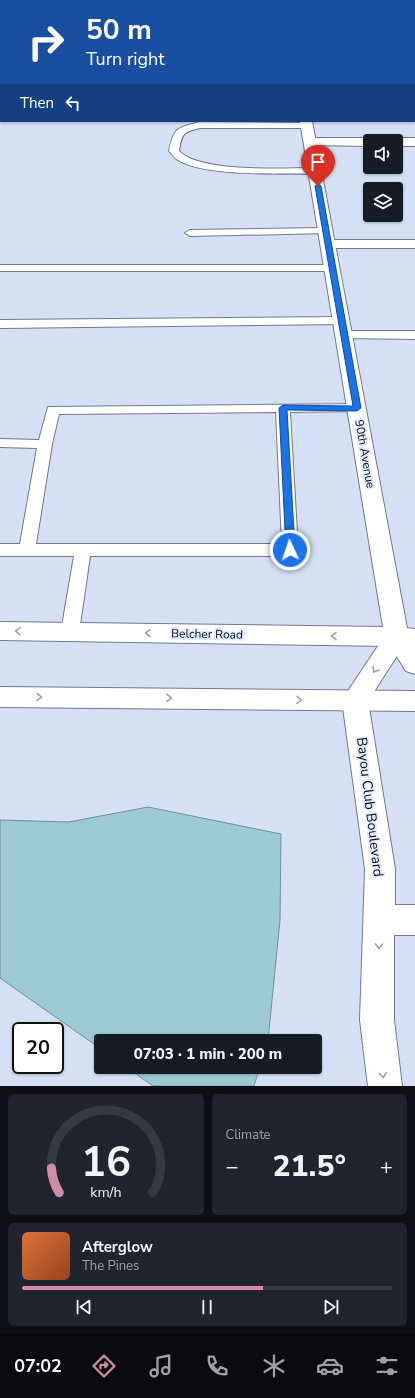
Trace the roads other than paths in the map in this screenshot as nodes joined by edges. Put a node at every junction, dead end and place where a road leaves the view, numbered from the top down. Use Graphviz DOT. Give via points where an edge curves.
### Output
graph roads {
  1 [pos="307,123"];
  2 [pos="310,142"];
  3 [pos="363,142"];
  4 [pos="403,142"];
  5 [pos="415,142"];
  6 [pos="315,171"];
  7 [pos="190,233"];
  8 [pos="327,238"];
  9 [pos="415,244"];
  10 [pos="0,268"];
  11 [pos="332,268"];
  12 [pos="0,324"];
  13 [pos="343,328"];
  14 [pos="415,335"];
  15 [pos="283,408"];
  16 [pos="357,408"];
  17 [pos="0,443"];
  18 [pos="45,444"];
  19 [pos="0,550"];
  20 [pos="27,550"];
  21 [pos="83,550"];
  22 [pos="0,631"];
  23 [pos="70,632"];
  24 [pos="406,637"];
  25 [pos="415,664"];
  26 [pos="0,696"];
  27 [pos="355,700"];
  28 [pos="415,701"];
  29 [pos="379,920"];
  30 [pos="415,920"];
  31 [pos="385,1086"];
  1 -- 2 [label="street, 90th Avenue"];
  1 -- 6 [label="lane" via="200,125 184,129 177,135 174,151 183,159 206,166"];
  2 -- 3 [label="street"];
  2 -- 6 [label="street, 90th Avenue"];
  4 -- 5 [label="street"];
  6 -- 8 [label="street, 90th Avenue"];
  7 -- 8 [label="lane"];
  8 -- 9 [label="street"];
  8 -- 11 [label="street, 90th Avenue"];
  10 -- 11 [label="lane"];
  11 -- 13 [label="street, 90th Avenue"];
  12 -- 13 [label="lane"];
  13 -- 14 [label="lane"];
  13 -- 16 [label="street, 90th Avenue"];
  15 -- 16 [label="lane"];
  15 -- 18 [label="lane" via="53,410"];
  15 -- 21 [label="lane" via="290,550"];
  16 -- 24 [label="street, 90th Avenue"];
  17 -- 18 [label="lane"];
  18 -- 20 [label="lane"];
  19 -- 20 [label="lane"];
  20 -- 21 [label="lane"];
  21 -- 23 [label="lane"];
  23 -- 22 [label="street, Belcher Road, one-way"];
  24 -- 23 [label="street, Belcher Road, one-way"];
  24 -- 25 [label="street, 90th Avenue"];
  24 -- 27 [label="street, one-way"];
  26 -- 27 [label="street, one-way"];
  27 -- 28 [label="street"];
  27 -- 29 [label="street, Bayou Club Boulevard" via="380,869"];
  29 -- 30 [label="street"];
  29 -- 31 [label="street, Bayou Club Boulevard, one-way" via="377,1020"];
}
